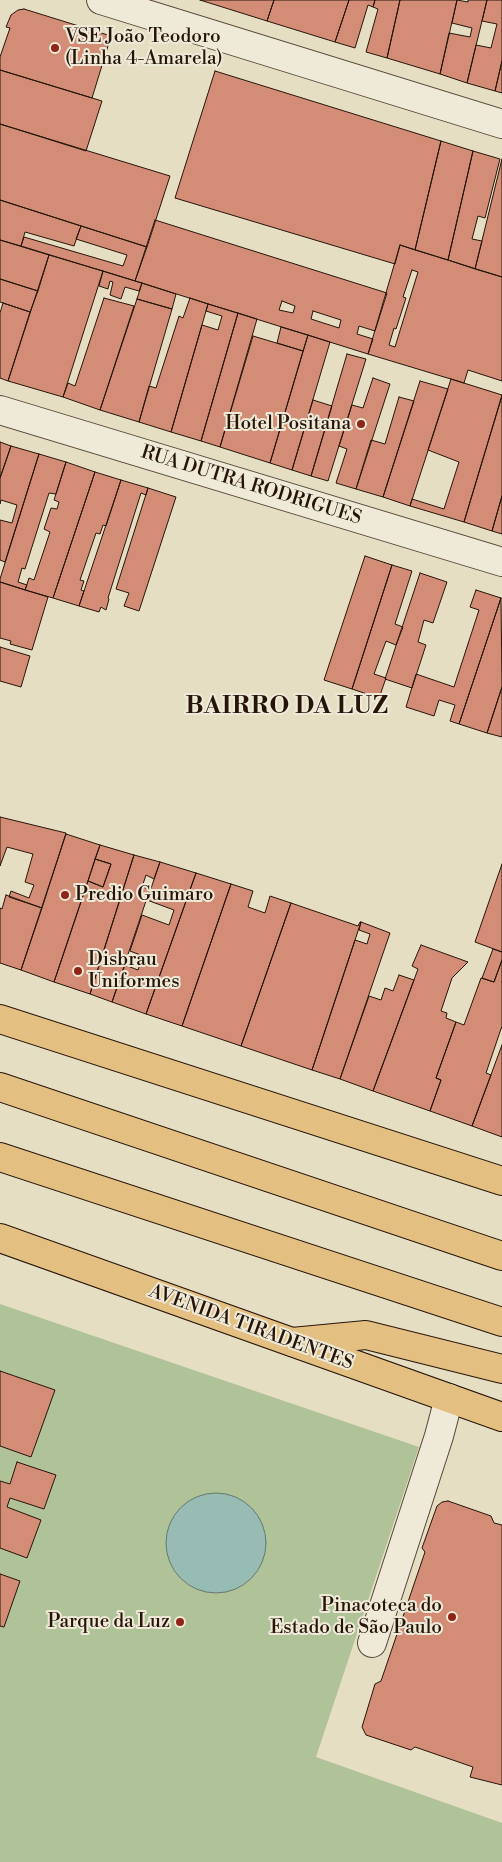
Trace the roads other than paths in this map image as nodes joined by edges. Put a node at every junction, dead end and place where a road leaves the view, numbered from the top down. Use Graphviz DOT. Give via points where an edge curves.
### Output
graph roads {
  1 [pos="101,0"];
  2 [pos="502,124"];
  3 [pos="0,410"];
  4 [pos="502,562"];
  5 [pos="0,1019"];
  6 [pos="0,1087"];
  7 [pos="0,1156"];
  8 [pos="502,1181"];
  9 [pos="0,1238"];
  10 [pos="502,1256"];
  11 [pos="502,1322"];
  12 [pos="292,1342"];
  13 [pos="502,1369"];
  14 [pos="449,1398"];
  15 [pos="502,1418"];
  16 [pos="372,1643"];
  1 -- 2 [label="street"];
  3 -- 4 [label="street, RUA DUTRA RODRIGUES"];
  5 -- 8 [label="main road"];
  6 -- 10 [label="main road"];
  7 -- 11 [label="main road"];
  9 -- 12 [label="main road, AVENIDA TIRADENTES"];
  12 -- 13 [label="main road" via="366,1335"];
  12 -- 14 [label="main road, AVENIDA TIRADENTES"];
  14 -- 15 [label="main road, AVENIDA TIRADENTES"];
  14 -- 16 [label="street"];
}
